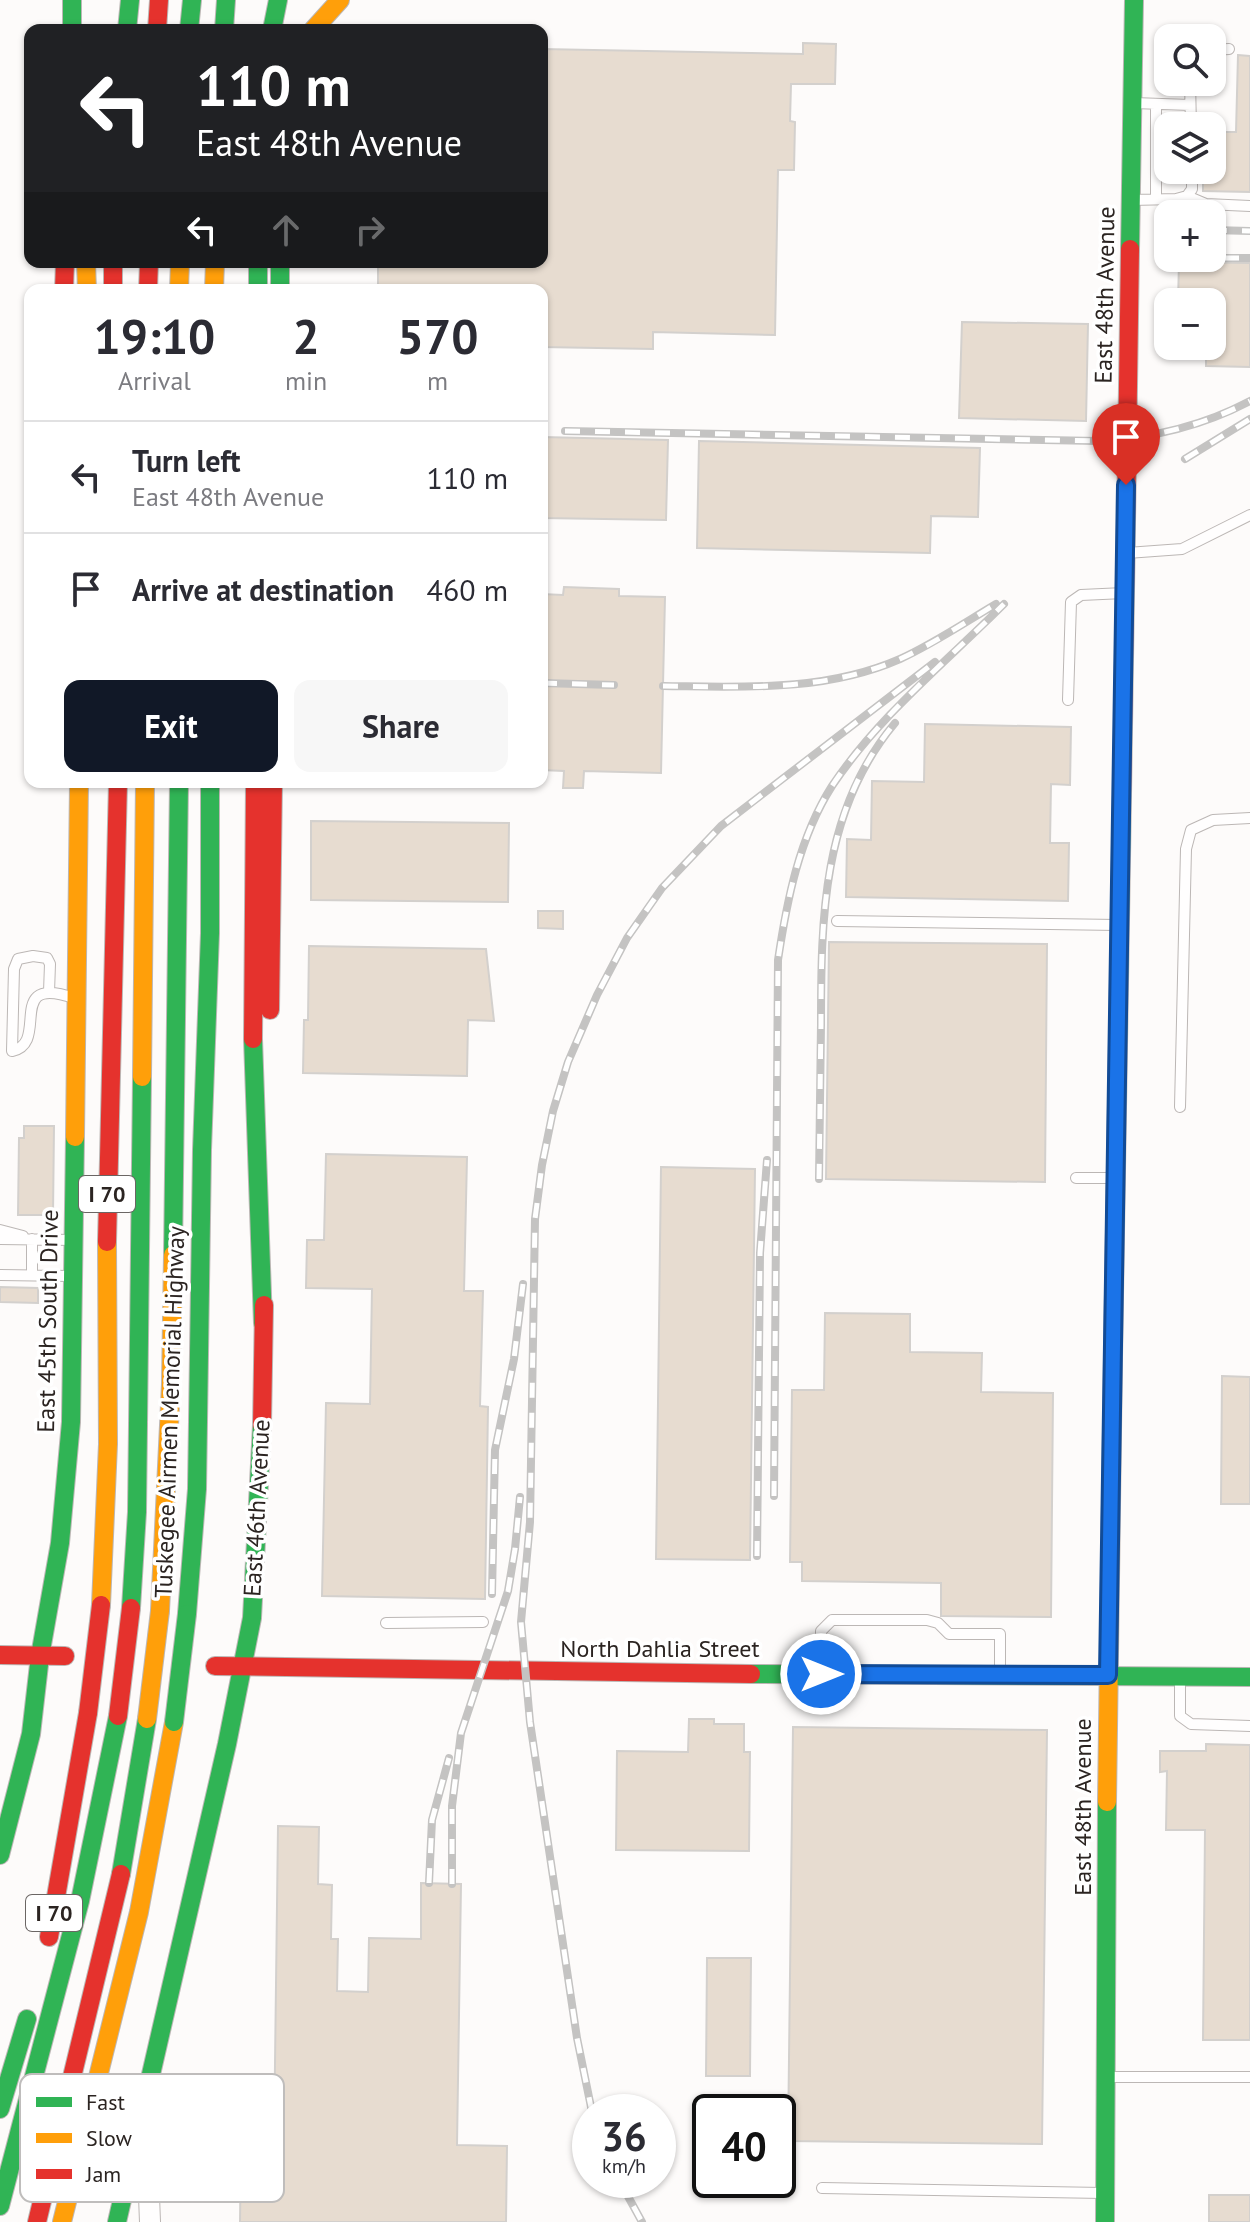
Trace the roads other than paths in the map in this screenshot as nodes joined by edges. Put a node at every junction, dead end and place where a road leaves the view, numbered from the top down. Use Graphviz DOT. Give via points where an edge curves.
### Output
graph roads {
  1 [pos="72,0"];
  2 [pos="130,0"];
  3 [pos="159,0"];
  4 [pos="192,0"];
  5 [pos="226,0"];
  6 [pos="278,0"];
  7 [pos="340,0"];
  8 [pos="1134,0"];
  9 [pos="72,24"];
  10 [pos="128,24"];
  11 [pos="157,24"];
  12 [pos="190,24"];
  13 [pos="224,24"];
  14 [pos="273,24"];
  15 [pos="318,24"];
  16 [pos="1226,49"];
  17 [pos="1229,49"];
  18 [pos="1190,96"];
  19 [pos="1132,102"];
  20 [pos="1156,104"];
  21 [pos="1190,105"];
  22 [pos="1190,112"];
  23 [pos="1192,184"];
  24 [pos="1187,196"];
  25 [pos="1156,199"];
  26 [pos="1131,200"];
  27 [pos="1250,206"];
  28 [pos="1250,515"];
  29 [pos="1125,553"];
  30 [pos="1124,593"];
  31 [pos="1068,700"];
  32 [pos="79,788"];
  33 [pos="118,788"];
  34 [pos="145,788"];
  35 [pos="179,788"];
  36 [pos="210,788"];
  37 [pos="255,788"];
  38 [pos="273,788"];
  39 [pos="1250,818"];
  40 [pos="228,849"];
  41 [pos="837,921"];
  42 [pos="1119,925"];
  43 [pos="210,933"];
  44 [pos="49,992"];
  45 [pos="77,999"];
  46 [pos="1180,1107"];
  47 [pos="1076,1178"];
  48 [pos="1115,1178"];
  49 [pos="0,1230"];
  50 [pos="0,1239"];
  51 [pos="32,1239"];
  52 [pos="74,1240"];
  53 [pos="0,1275"];
  54 [pos="32,1275"];
  55 [pos="73,1276"];
  56 [pos="263,1323"];
  57 [pos="483,1622"];
  58 [pos="386,1623"];
  59 [pos="0,1655"];
  60 [pos="40,1656"];
  61 [pos="65,1656"];
  62 [pos="215,1666"];
  63 [pos="244,1667"];
  64 [pos="821,1674"];
  65 [pos="1000,1674"];
  66 [pos="1108,1675"];
  67 [pos="1180,1676"];
  68 [pos="1250,1677"];
  69 [pos="1250,1726"];
  70 [pos="0,1855"];
  71 [pos="43,1961"];
  72 [pos="31,2004"];
  73 [pos="35,2074"];
  74 [pos="73,2074"];
  75 [pos="101,2074"];
  76 [pos="152,2074"];
  77 [pos="1106,2077"];
  78 [pos="1250,2077"];
  79 [pos="0,2109"];
  80 [pos="20,2131"];
  81 [pos="822,2188"];
  82 [pos="1105,2193"];
  83 [pos="42,2202"];
  84 [pos="67,2202"];
  85 [pos="73,2202"];
  86 [pos="122,2202"];
  87 [pos="149,2202"];
  88 [pos="0,2206"];
  89 [pos="37,2222"];
  90 [pos="62,2222"];
  91 [pos="69,2222"];
  92 [pos="117,2222"];
  93 [pos="150,2222"];
  94 [pos="1105,2222"];
  1 -- 9 [label="main road"];
  2 -- 10 [label="main road"];
  3 -- 11 [label="main road"];
  4 -- 12 [label="main road"];
  5 -- 13 [label="main road"];
  6 -- 14 [label="main road"];
  7 -- 15 [label="main road"];
  8 -- 19 [label="main road, East 48th Avenue"];
  16 -- 17 [label="lane"];
  18 -- 21 [label="lane"];
  19 -- 20 [label="lane"];
  19 -- 26 [label="main road, East 48th Avenue"];
  20 -- 21 [label="lane"];
  20 -- 25 [label="lane"];
  21 -- 22 [label="lane"];
  23 -- 24 [label="lane"];
  24 -- 25 [label="lane"];
  24 -- 27 [label="lane" via="1206,204"];
  25 -- 26 [label="lane"];
  26 -- 29 [label="main road, East 48th Avenue"];
  28 -- 29 [label="lane" via="1182,549"];
  29 -- 30 [label="main road, East 48th Avenue"];
  30 -- 31 [label="lane" via="1081,595 1071,602"];
  30 -- 42 [label="main road, East 48th Avenue"];
  32 -- 45 [label="main road, East 45th South Drive"];
  33 -- 71 [label="main road, I 70, bridge" via="107,1176 107,1510 101,1605 75,1800"];
  34 -- 73 [label="main road, bridge" via="137,1512 131,1608 102,1807"];
  35 -- 74 [label="main road, bridge" via="171,1384 160,1611 132,1819"];
  36 -- 43 [label="main road, Tuskegee Airmen Memorial Highway"];
  37 -- 56 [label="main road" via="253,1066"];
  38 -- 56 [label="main road, East 46th Avenue"];
  39 -- 46 [label="lane" via="1213,820 1191,830 1186,849"];
  40 -- 43 [label="main road"];
  41 -- 42 [label="lane"];
  42 -- 48 [label="main road, East 48th Avenue"];
  43 -- 75 [label="main road, Tuskegee Airmen Memorial Highway, bridge" via="197,1489 187,1614 154,1842"];
  44 -- 44 [label="lane" via="47,958 18,959 12,1051 26,1043 35,998"];
  44 -- 45 [label="lane"];
  45 -- 52 [label="main road, East 45th South Drive"];
  47 -- 48 [label="lane"];
  48 -- 66 [label="main road, East 48th Avenue"];
  49 -- 51 [label="lane"];
  50 -- 51 [label="lane"];
  51 -- 52 [label="lane"];
  51 -- 54 [label="lane"];
  52 -- 55 [label="main road, East 45th South Drive"];
  53 -- 54 [label="lane"];
  54 -- 55 [label="lane"];
  55 -- 60 [label="main road, East 45th South Drive" via="67,1483"];
  56 -- 63 [label="main road, East 46th Avenue" via="256,1567"];
  57 -- 58 [label="lane"];
  59 -- 60 [label="main road"];
  60 -- 61 [label="main road"];
  60 -- 70 [label="main road, East 45th South Drive" via="25,1763"];
  62 -- 63 [label="main road, North Dahlia Street"];
  63 -- 64 [label="main road, North Dahlia Street"];
  63 -- 76 [label="main road, East 46th Avenue"];
  64 -- 65 [label="main road, North Dahlia Street"];
  64 -- 65 [label="lane" via="821,1631 832,1620 927,1620 949,1634 1000,1634"];
  65 -- 66 [label="main road, North Dahlia Street"];
  66 -- 67 [label="main road, North Dahlia Street"];
  66 -- 77 [label="main road, East 48th Avenue"];
  67 -- 68 [label="main road, North Dahlia Street"];
  67 -- 69 [label="lane" via="1180,1716 1191,1724"];
  72 -- 79 [label="main road"];
  77 -- 78 [label="lane"];
  77 -- 82 [label="main road, East 48th Avenue"];
  80 -- 88 [label="main road, bridge"];
  81 -- 82 [label="lane"];
  82 -- 94 [label="main road, East 48th Avenue"];
  83 -- 89 [label="main road, bridge"];
  84 -- 90 [label="main road, Tuskegee Airmen Memorial Highway"];
  85 -- 91 [label="main road"];
  86 -- 92 [label="main road"];
  87 -- 93 [label="street, East 46th Avenue"];
}
